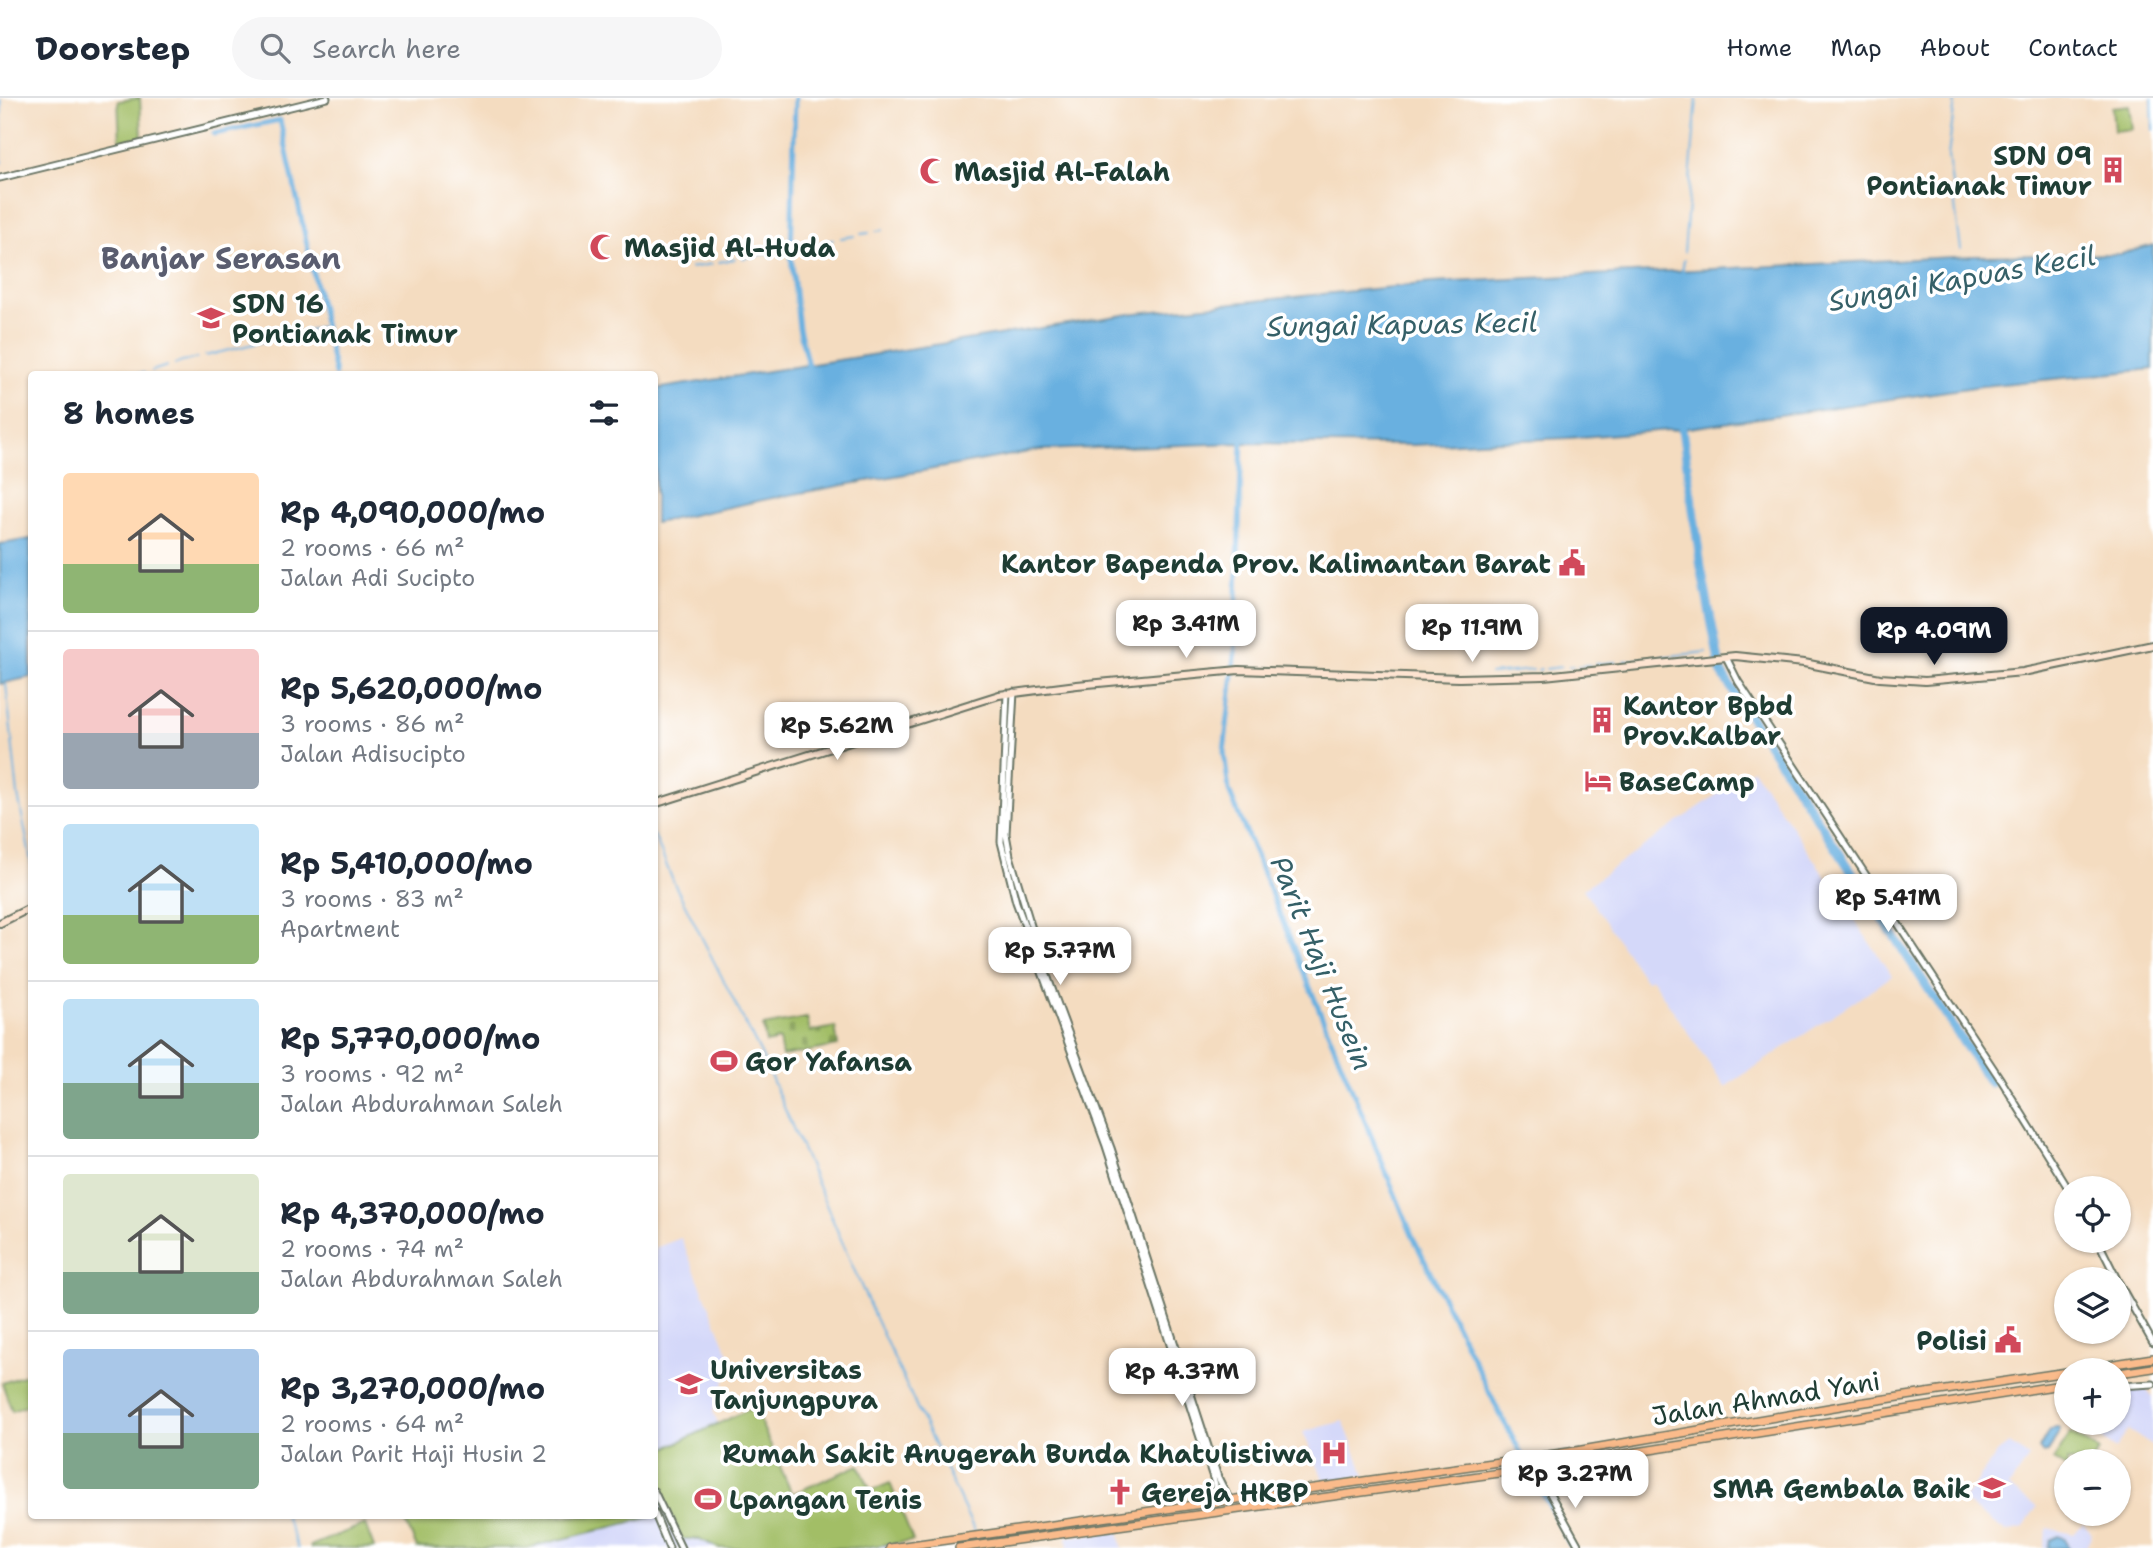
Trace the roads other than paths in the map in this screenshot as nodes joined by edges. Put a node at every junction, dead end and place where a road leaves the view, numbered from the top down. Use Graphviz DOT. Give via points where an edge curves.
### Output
graph roads {
  1 [pos="327,98"];
  2 [pos="0,178"];
  3 [pos="2153,645"];
  4 [pos="1735,656"];
  5 [pos="1726,657"];
  6 [pos="1734,669"];
  7 [pos="1011,693"];
  8 [pos="658,803"];
  9 [pos="28,909"];
  10 [pos="0,923"];
  11 [pos="2061,1176"];
  12 [pos="2131,1304"];
  13 [pos="2153,1343"];
  14 [pos="2153,1350"];
  15 [pos="2150,1359"];
  16 [pos="2131,1362"];
  17 [pos="2153,1368"];
  18 [pos="2131,1371"];
  19 [pos="2054,1374"];
  20 [pos="2153,1384"];
  21 [pos="2131,1385"];
  22 [pos="2054,1386"];
  23 [pos="1713,1428"];
  24 [pos="1715,1439"];
  25 [pos="1211,1463"];
  26 [pos="1546,1466"];
  27 [pos="1532,1468"];
  28 [pos="1368,1478"];
  29 [pos="1546,1484"];
  30 [pos="1370,1490"];
  31 [pos="658,1499"];
  32 [pos="1230,1501"];
  33 [pos="1215,1503"];
  34 [pos="657,1519"];
  35 [pos="1024,1529"];
  36 [pos="1026,1539"];
  37 [pos="988,1546"];
  38 [pos="668,1548"];
  39 [pos="681,1548"];
  40 [pos="890,1548"];
  41 [pos="959,1548"];
  42 [pos="1580,1548"];
  1 -- 2 [label="street"];
  3 -- 4 [label="main road" via="2023,672 1926,681"];
  4 -- 5 [label="main road"];
  4 -- 6 [label="street"];
  5 -- 6 [label="street"];
  5 -- 7 [label="main road" via="1536,676 1459,678 1238,670"];
  6 -- 11 [label="street"];
  7 -- 8 [label="main road"];
  7 -- 25 [label="street" via="1001,842"];
  9 -- 10 [label="main road"];
  12 -- 13 [label="street"];
  14 -- 15 [label="highway"];
  15 -- 16 [label="highway"];
  17 -- 18 [label="highway"];
  19 -- 23 [label="highway, Jalan Ahmad Yani"];
  20 -- 21 [label="street"];
  22 -- 24 [label="highway, Jalan Ahmad Yani"];
  23 -- 24 [label="highway"];
  23 -- 28 [label="highway, Jalan Ahmad Yani"];
  24 -- 26 [label="highway, Jalan Ahmad Yani"];
  25 -- 32 [label="street"];
  25 -- 33 [label="street"];
  26 -- 27 [label="highway, Jalan Ahmad Yani"];
  26 -- 29 [label="street"];
  27 -- 29 [label="street"];
  27 -- 30 [label="highway, Jalan Ahmad Yani"];
  28 -- 30 [label="highway"];
  28 -- 32 [label="highway, Jalan Ahmad Yani"];
  29 -- 42 [label="street"];
  30 -- 36 [label="highway, Jalan Ahmad Yani"];
  31 -- 39 [label="street"];
  32 -- 33 [label="highway, Jalan Ahmad Yani"];
  33 -- 35 [label="highway, Jalan Ahmad Yani"];
  34 -- 38 [label="street"];
  35 -- 36 [label="highway"];
  35 -- 40 [label="highway, Jalan Ahmad Yani"];
  36 -- 37 [label="highway, Jalan Ahmad Yani"];
  37 -- 41 [label="highway, Jalan Ahmad Yani"];
}
